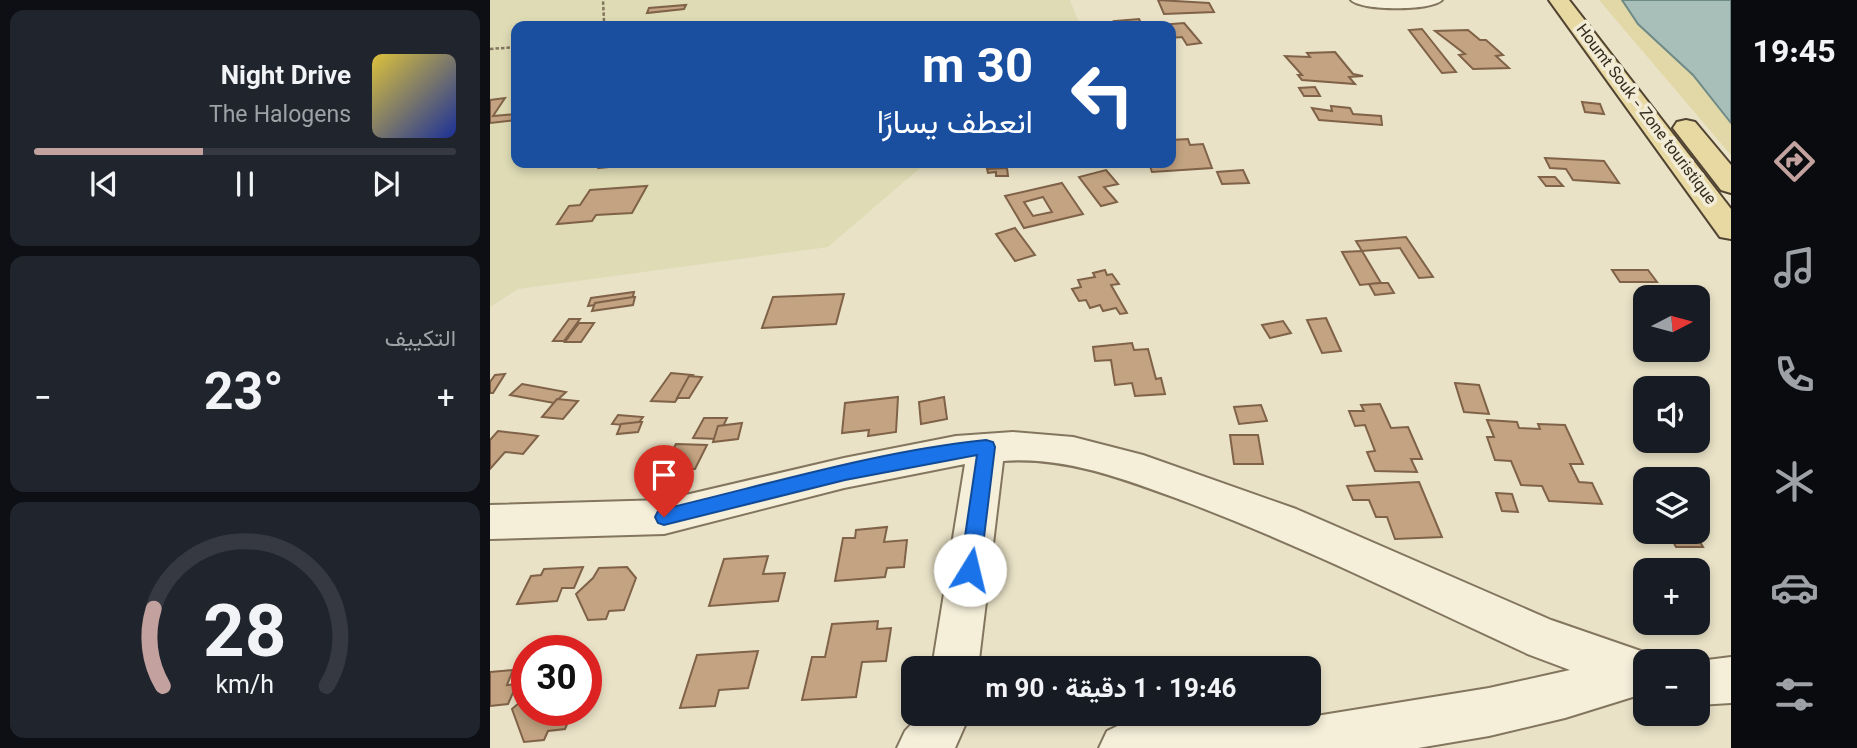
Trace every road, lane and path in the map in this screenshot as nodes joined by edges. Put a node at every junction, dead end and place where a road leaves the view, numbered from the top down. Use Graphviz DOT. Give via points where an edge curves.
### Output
graph roads {
  1 [pos="603,0"];
  2 [pos="1360,0"];
  3 [pos="1433,0"];
  4 [pos="1559,0"];
  5 [pos="1584,0"];
  6 [pos="604,21"];
  7 [pos="511,47"];
  8 [pos="490,49"];
  9 [pos="1731,184"];
  10 [pos="1731,230"];
  11 [pos="986,447"];
  12 [pos="490,522"];
  13 [pos="957,656"];
  14 [pos="1633,670"];
  15 [pos="1633,675"];
  16 [pos="1731,680"];
  17 [pos="1710,681"];
  18 [pos="1124,748"];
  1 -- 6 [label="path"];
  2 -- 3 [label="street"];
  4 -- 10 [label="main road, Houmt Souk - Zone touristique"];
  5 -- 9 [label="main road"];
  7 -- 8 [label="path"];
  11 -- 12 [label="street" via="845,473 664,517"];
  11 -- 13 [label="street"];
  11 -- 14 [label="street" via="1073,451 1130,466 1282,521 1546,640"];
  15 -- 18 [label="street" via="1489,712 1279,747 1231,741"];
  16 -- 17 [label="street"];
}
